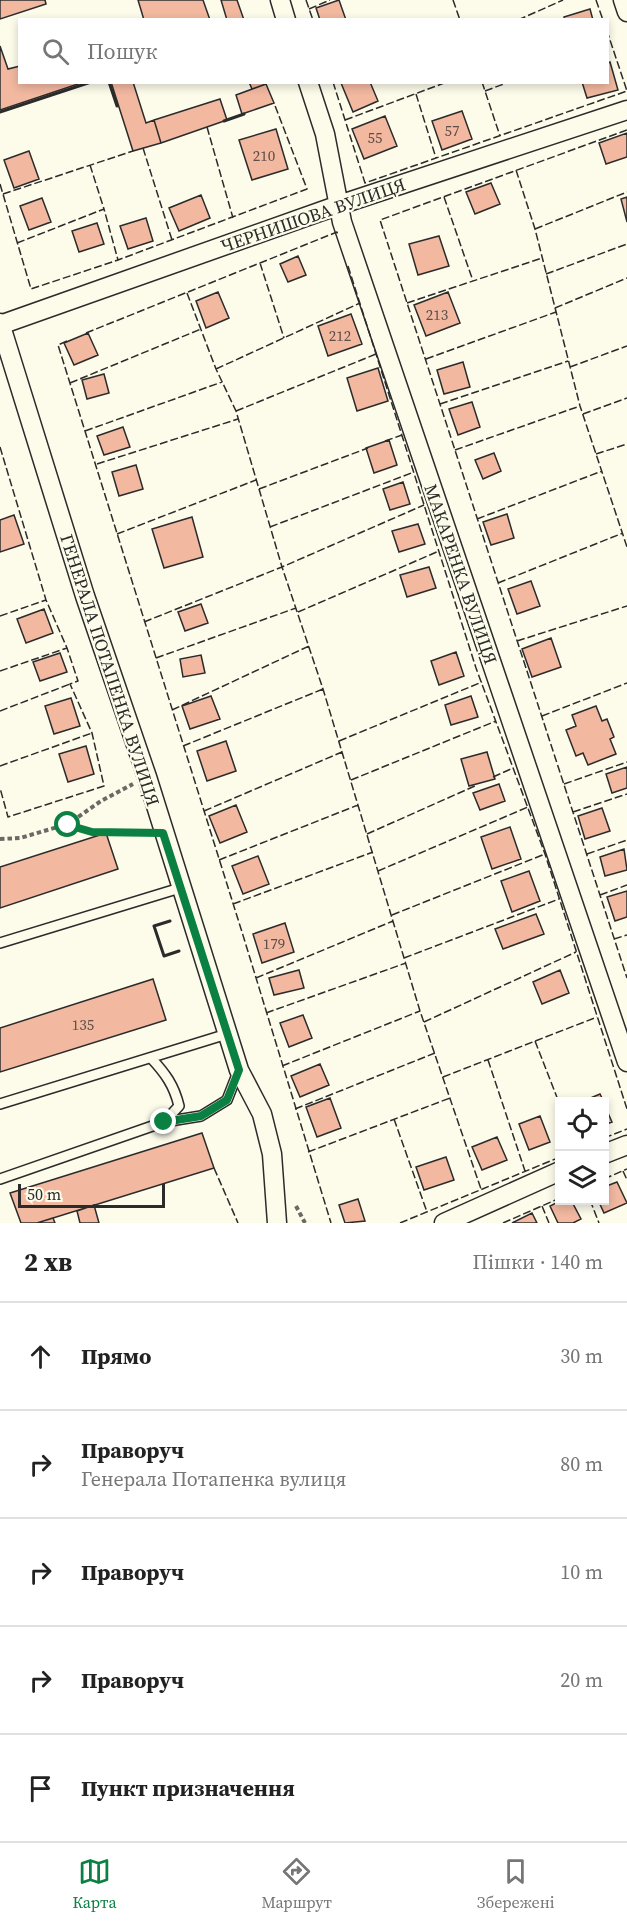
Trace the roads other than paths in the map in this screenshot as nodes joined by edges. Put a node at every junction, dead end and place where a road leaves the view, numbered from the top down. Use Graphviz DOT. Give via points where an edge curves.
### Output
graph roads {
  1 [pos="280,0"];
  2 [pos="623,0"];
  3 [pos="627,12"];
  4 [pos="285,18"];
  5 [pos="309,84"];
  6 [pos="627,110"];
  7 [pos="339,205"];
  8 [pos="0,324"];
  9 [pos="180,888"];
  10 [pos="0,943"];
  11 [pos="227,1035"];
  12 [pos="151,1058"];
  13 [pos="627,1062"];
  14 [pos="239,1070"];
  15 [pos="0,1104"];
  16 [pos="164,1122"];
  17 [pos="627,1145"];
  18 [pos="609,1152"];
  19 [pos="555,1173"];
  20 [pos="0,1179"];
  21 [pos="277,1223"];
  22 [pos="444,1223"];
  1 -- 4 [label="street"];
  2 -- 3 [label="street"];
  5 -- 7 [label="street, МАКАРЕНКА ВУЛИЦЯ" via="325,134"];
  6 -- 7 [label="street, ЧЕРНИШОВА ВУЛИЦЯ"];
  7 -- 8 [label="street, ЧЕРНИШОВА ВУЛИЦЯ"];
  7 -- 13 [label="street, МАКАРЕНКА ВУЛИЦЯ"];
  8 -- 9 [label="street, ГЕНЕРАЛА ПОТАПЕНКА ВУЛИЦЯ"];
  9 -- 10 [label="lane"];
  9 -- 11 [label="street, ГЕНЕРАЛА ПОТАПЕНКА ВУЛИЦЯ"];
  11 -- 12 [label="lane"];
  11 -- 14 [label="street, ГЕНЕРАЛА ПОТАПЕНКА ВУЛИЦЯ"];
  12 -- 15 [label="lane"];
  12 -- 16 [label="lane" via="176,1090 179,1106"];
  14 -- 16 [label="lane" via="227,1100 201,1116"];
  14 -- 21 [label="street, ГЕНЕРАЛА ПОТАПЕНКА ВУЛИЦЯ" via="262,1114 272,1154"];
  16 -- 20 [label="lane"];
  17 -- 18 [label="street"];
  19 -- 22 [label="street"];
}
